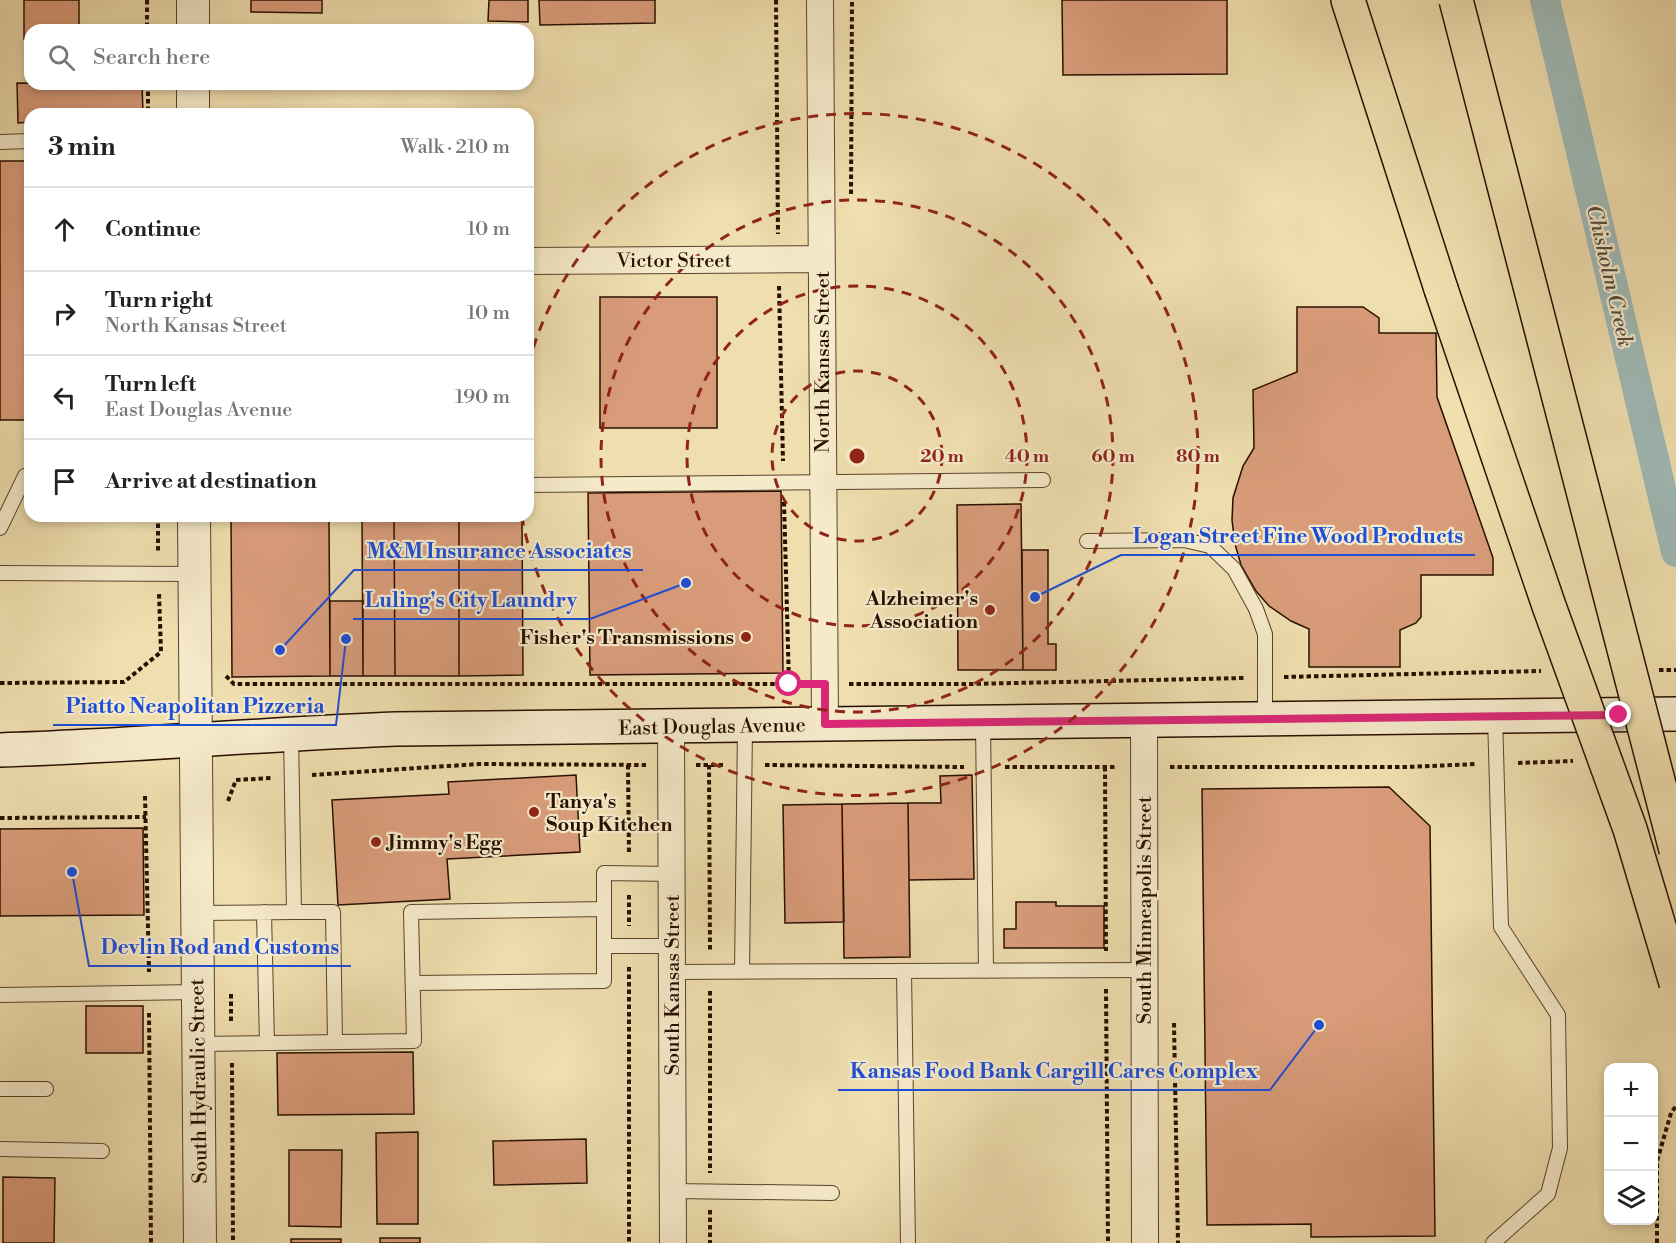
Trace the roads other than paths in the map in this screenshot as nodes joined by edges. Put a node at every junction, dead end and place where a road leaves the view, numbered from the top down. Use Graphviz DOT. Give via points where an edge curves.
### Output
graph roads {
  1 [pos="193,0"];
  2 [pos="820,0"];
  3 [pos="1348,0"];
  4 [pos="1456,0"];
  5 [pos="193,24"];
  6 [pos="193,90"];
  7 [pos="193,108"];
  8 [pos="24,141"];
  9 [pos="0,142"];
  10 [pos="821,259"];
  11 [pos="534,261"];
  12 [pos="24,478"];
  13 [pos="1043,480"];
  14 [pos="823,482"];
  15 [pos="534,485"];
  16 [pos="194,522"];
  17 [pos="0,528"];
  18 [pos="1087,541"];
  19 [pos="0,573"];
  20 [pos="194,574"];
  21 [pos="1676,714"];
  22 [pos="1495,716"];
  23 [pos="1266,720"];
  24 [pos="1144,721"];
  25 [pos="983,722"];
  26 [pos="825,724"];
  27 [pos="745,726"];
  28 [pos="671,727"];
  29 [pos="291,733"];
  30 [pos="195,739"];
  31 [pos="0,750"];
  32 [pos="1676,850"];
  33 [pos="672,874"];
  34 [pos="604,909"];
  35 [pos="264,912"];
  36 [pos="294,912"];
  37 [pos="197,913"];
  38 [pos="604,946"];
  39 [pos="672,946"];
  40 [pos="1144,970"];
  41 [pos="904,971"];
  42 [pos="986,971"];
  43 [pos="672,972"];
  44 [pos="742,972"];
  45 [pos="413,983"];
  46 [pos="1676,983"];
  47 [pos="198,992"];
  48 [pos="0,995"];
  49 [pos="335,1042"];
  50 [pos="267,1043"];
  51 [pos="198,1044"];
  52 [pos="0,1089"];
  53 [pos="46,1089"];
  54 [pos="0,1149"];
  55 [pos="102,1151"];
  56 [pos="673,1191"];
  57 [pos="832,1193"];
  58 [pos="200,1243"];
  59 [pos="673,1243"];
  60 [pos="908,1243"];
  61 [pos="1145,1243"];
  62 [pos="1493,1243"];
  1 -- 5 [label="street"];
  2 -- 10 [label="street, North Kansas Street"];
  3 -- 46 [label="highway, bridge" via="1441,290 1630,829"];
  4 -- 32 [label="highway, bridge"];
  6 -- 7 [label="street"];
  8 -- 9 [label="lane"];
  10 -- 11 [label="street, Victor Street"];
  10 -- 14 [label="street, North Kansas Street"];
  12 -- 17 [label="lane"];
  13 -- 14 [label="lane"];
  14 -- 15 [label="lane"];
  14 -- 26 [label="street, North Kansas Street"];
  16 -- 20 [label="street, South Hydraulic Street"];
  18 -- 23 [label="lane" via="1184,540 1210,546 1234,569 1266,634"];
  19 -- 20 [label="lane"];
  20 -- 30 [label="street, South Hydraulic Street"];
  21 -- 22 [label="main road, East Douglas Avenue"];
  22 -- 23 [label="main road, East Douglas Avenue"];
  22 -- 62 [label="lane" via="1501,927 1558,1015 1560,1148 1548,1194"];
  23 -- 24 [label="main road, East Douglas Avenue"];
  24 -- 25 [label="main road, East Douglas Avenue"];
  24 -- 40 [label="street, South Minneapolis Street"];
  25 -- 26 [label="main road, East Douglas Avenue"];
  25 -- 42 [label="lane"];
  26 -- 27 [label="main road, East Douglas Avenue"];
  27 -- 28 [label="main road, East Douglas Avenue"];
  27 -- 44 [label="lane"];
  28 -- 29 [label="main road, East Douglas Avenue"];
  28 -- 33 [label="street, South Kansas Street"];
  29 -- 30 [label="main road, East Douglas Avenue"];
  29 -- 36 [label="lane"];
  30 -- 31 [label="main road, East Douglas Avenue"];
  30 -- 37 [label="street, South Hydraulic Street"];
  33 -- 34 [label="lane" via="604,873"];
  33 -- 39 [label="street, South Kansas Street"];
  34 -- 38 [label="lane"];
  34 -- 45 [label="lane" via="411,912"];
  35 -- 36 [label="lane"];
  35 -- 37 [label="lane"];
  35 -- 50 [label="lane"];
  36 -- 49 [label="lane" via="333,912"];
  37 -- 47 [label="street, South Hydraulic Street"];
  38 -- 39 [label="lane"];
  38 -- 45 [label="lane" via="604,981"];
  39 -- 43 [label="street, South Kansas Street"];
  40 -- 42 [label="lane"];
  40 -- 61 [label="street, South Minneapolis Street"];
  41 -- 42 [label="lane"];
  41 -- 44 [label="lane"];
  41 -- 60 [label="lane"];
  43 -- 44 [label="lane"];
  43 -- 56 [label="street, South Kansas Street"];
  45 -- 49 [label="lane" via="414,1041"];
  47 -- 48 [label="lane"];
  47 -- 51 [label="street, South Hydraulic Street"];
  49 -- 50 [label="lane"];
  50 -- 51 [label="lane"];
  51 -- 58 [label="street, South Hydraulic Street"];
  52 -- 53 [label="lane"];
  54 -- 55 [label="lane"];
  56 -- 57 [label="lane"];
  56 -- 59 [label="street, South Kansas Street"];
}
